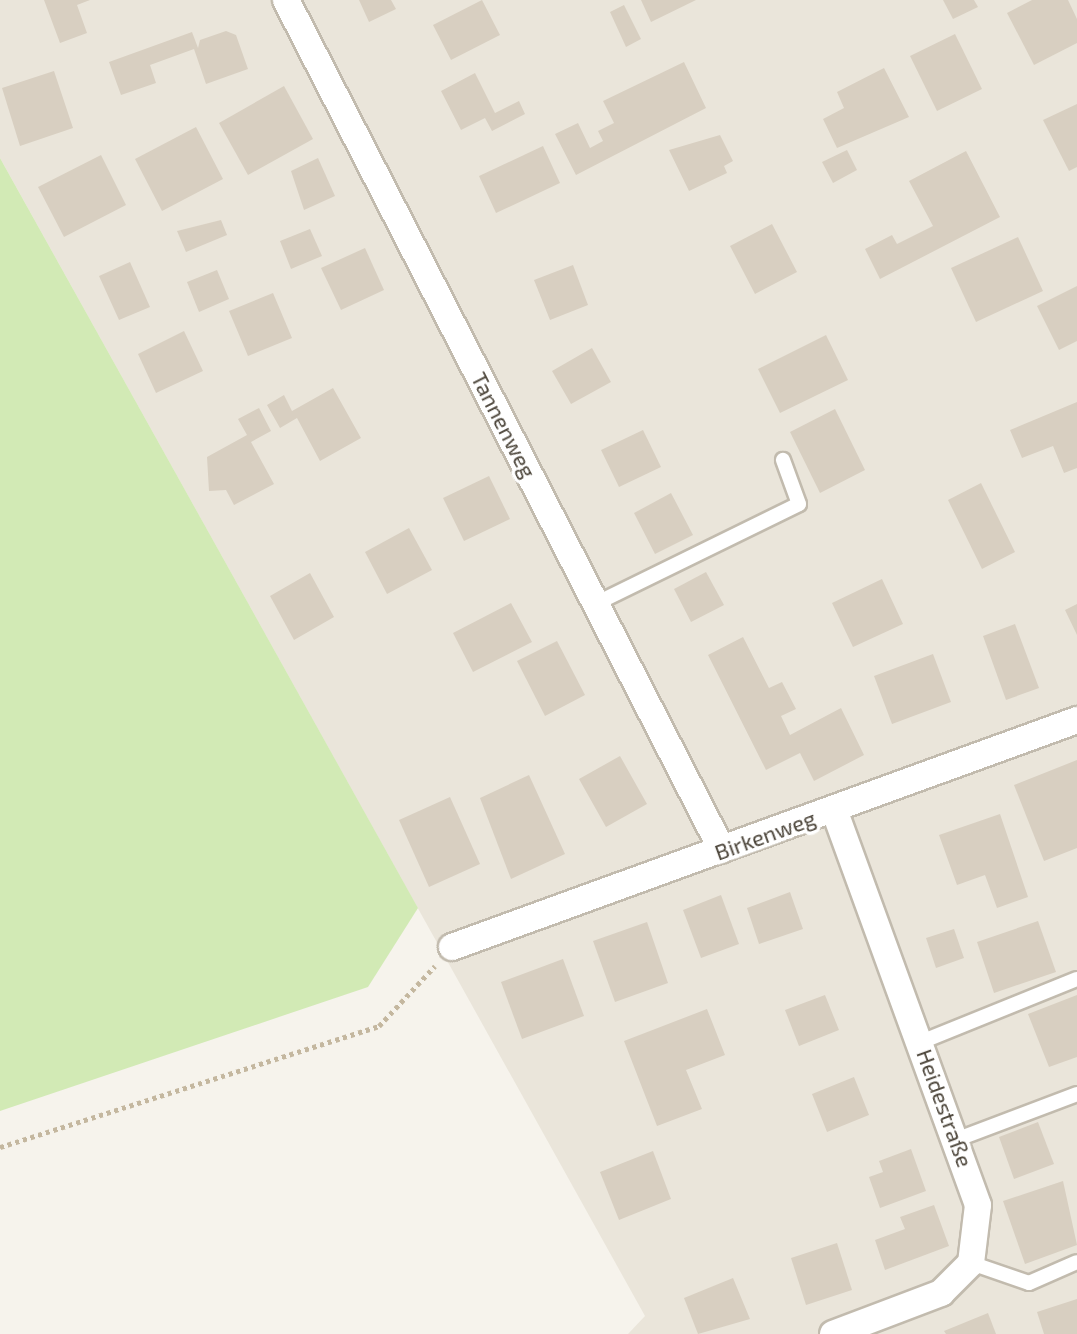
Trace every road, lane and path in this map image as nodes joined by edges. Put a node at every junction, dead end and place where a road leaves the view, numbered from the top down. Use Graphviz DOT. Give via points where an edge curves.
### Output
graph roads {
  1 [pos="286,0"];
  2 [pos="783,460"];
  3 [pos="595,604"];
  4 [pos="1077,720"];
  5 [pos="834,810"];
  6 [pos="722,850"];
  7 [pos="452,947"];
  8 [pos="1077,979"];
  9 [pos="921,1042"];
  10 [pos="1077,1094"];
  11 [pos="958,1139"];
  12 [pos="0,1147"];
  13 [pos="1077,1262"];
  14 [pos="971,1263"];
  15 [pos="833,1334"];
  1 -- 3 [label="street, Tannenweg"];
  2 -- 3 [label="lane" via="799,504"];
  3 -- 6 [label="street, Tannenweg"];
  4 -- 5 [label="street, Birkenweg"];
  5 -- 6 [label="street, Birkenweg"];
  5 -- 9 [label="street, Heidestraße"];
  6 -- 7 [label="street, Birkenweg"];
  7 -- 12 [label="path" via="379,1026"];
  8 -- 9 [label="lane"];
  9 -- 11 [label="street, Heidestraße"];
  10 -- 11 [label="lane"];
  11 -- 14 [label="street, Heidestraße" via="978,1205"];
  13 -- 14 [label="lane" via="1029,1283"];
  14 -- 15 [label="street" via="941,1293"];
}
